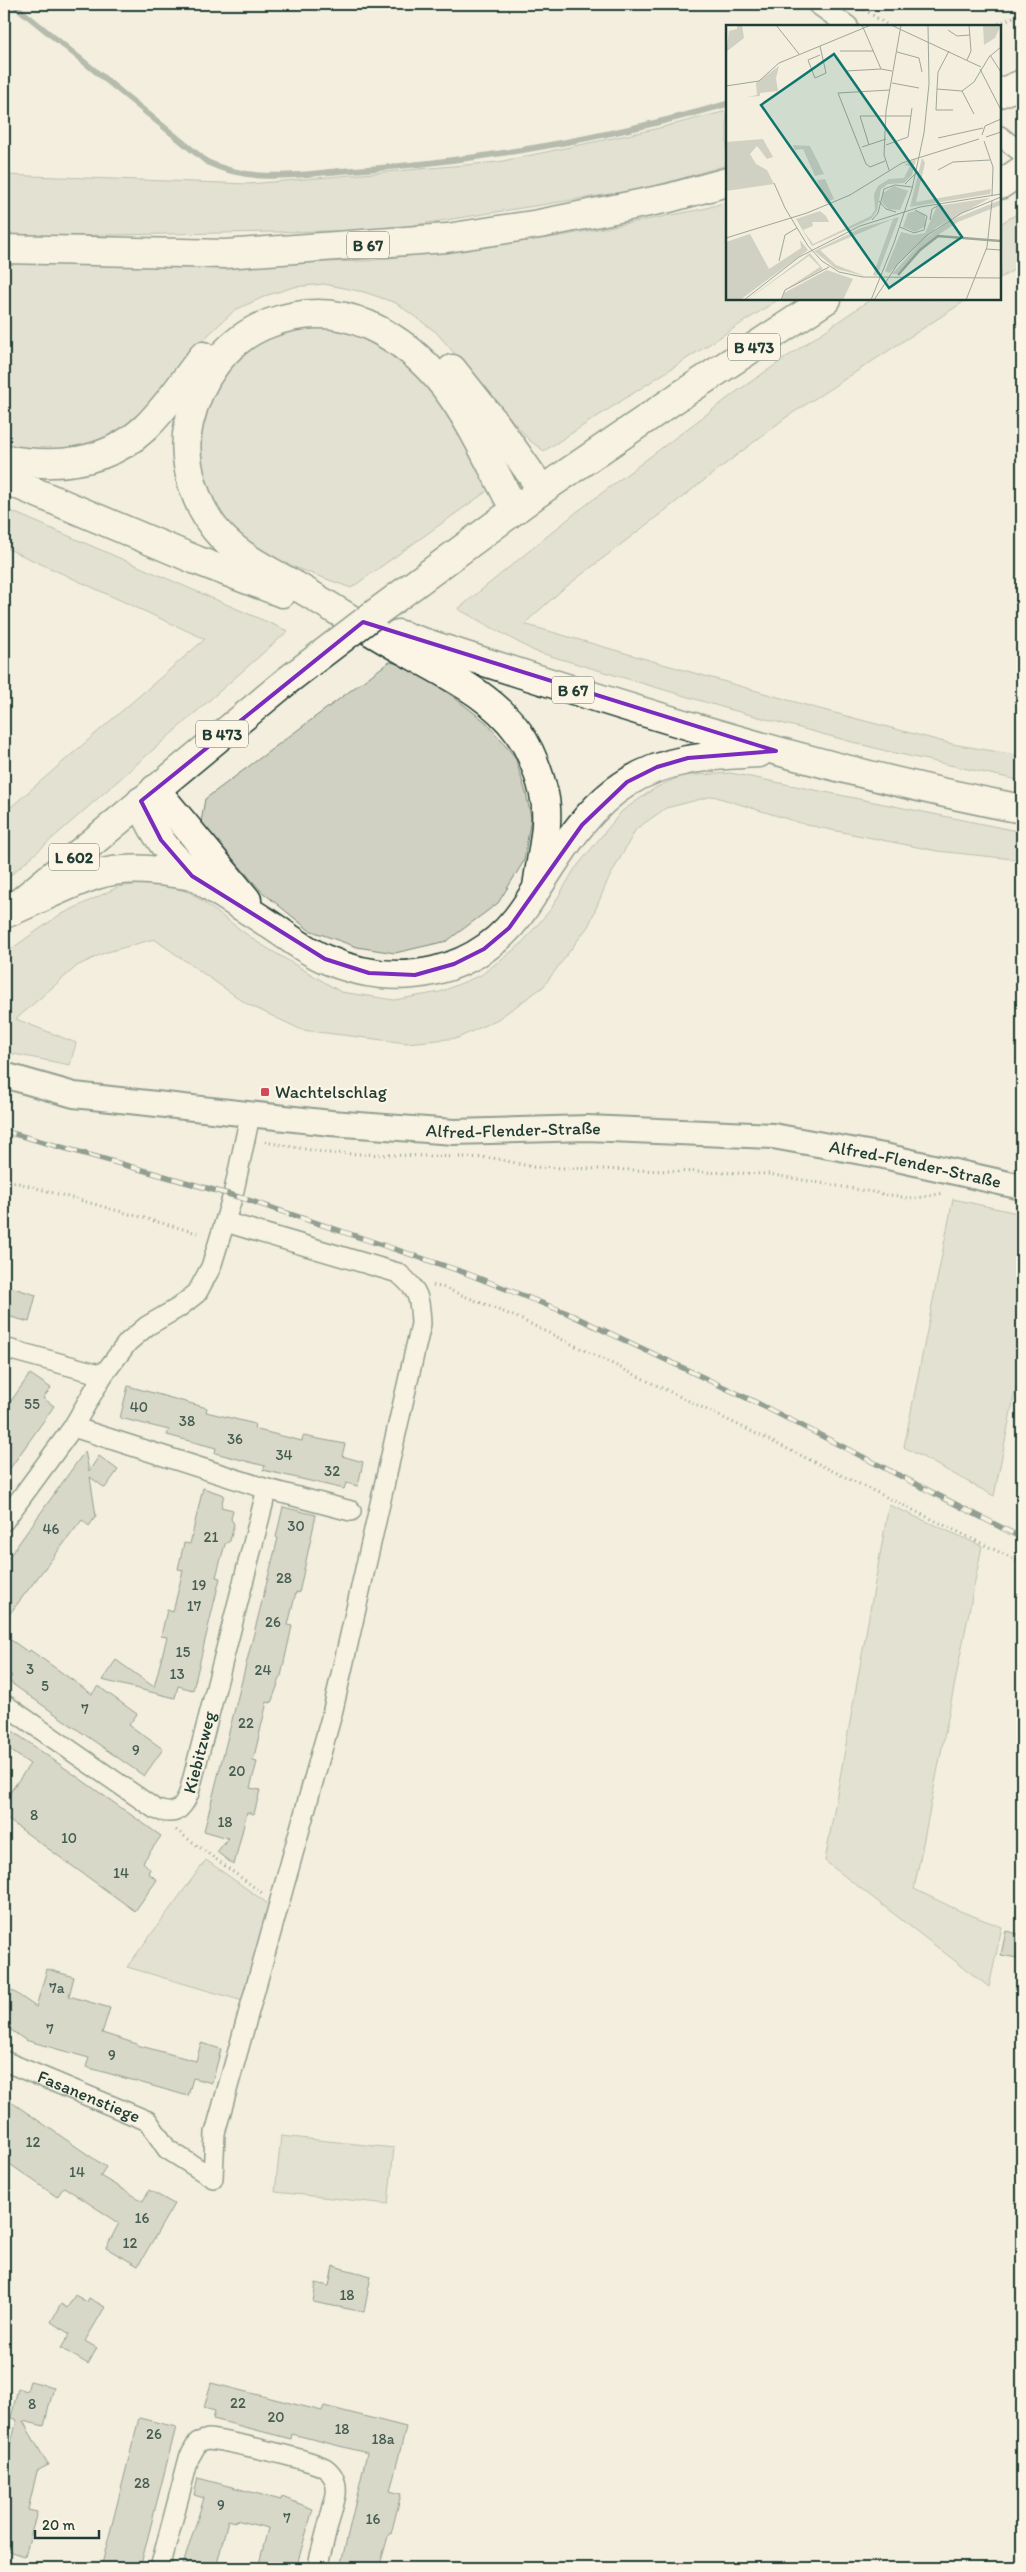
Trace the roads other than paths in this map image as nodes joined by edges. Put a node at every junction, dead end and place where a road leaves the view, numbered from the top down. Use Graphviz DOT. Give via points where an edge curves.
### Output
graph roads {
  1 [pos="817,4"];
  2 [pos="847,25"];
  3 [pos="1001,137"];
  4 [pos="1022,153"];
  5 [pos="1022,170"];
  6 [pos="726,182"];
  7 [pos="1001,184"];
  8 [pos="4,249"];
  9 [pos="825,300"];
  10 [pos="4,459"];
  11 [pos="4,479"];
  12 [pos="542,490"];
  13 [pos="515,510"];
  14 [pos="348,617"];
  15 [pos="776,751"];
  16 [pos="148,795"];
  17 [pos="1022,808"];
  18 [pos="192,876"];
  19 [pos="537,888"];
  20 [pos="5,915"];
  21 [pos="266,922"];
  22 [pos="4,1074"];
  23 [pos="248,1127"];
  24 [pos="1022,1187"];
  25 [pos="222,1230"];
  26 [pos="4,1348"];
  27 [pos="103,1375"];
  28 [pos="72,1427"];
  29 [pos="267,1489"];
  30 [pos="351,1511"];
  31 [pos="4,1522"];
  32 [pos="4,1704"];
  33 [pos="4,2061"];
  34 [pos="160,2568"];
  35 [pos="318,2568"];
  1 -- 2 [label="street"];
  3 -- 4 [label="street"];
  5 -- 7 [label="main road"];
  6 -- 8 [label="main road, B 67" via="538,224 447,238 225,254"];
  9 -- 12 [label="main road, B 473"];
  10 -- 12 [label="main road" via="36,465 67,462 94,458 122,445 163,408 216,340 243,319 277,303 312,298 354,302 392,317 436,350 495,423"];
  11 -- 14 [label="main road, B 67" via="196,560"];
  12 -- 13 [label="main road, B 473"];
  13 -- 14 [label="main road" via="448,389 423,360 393,336 348,316 308,312 255,329 233,345 201,384 187,428 193,487 222,538 255,562"];
  13 -- 16 [label="main road, B 473, bridge" via="288,680"];
  14 -- 15 [label="main road, B 67" via="623,706"];
  14 -- 19 [label="main road" via="471,688 518,732 535,765 545,797 546,818"];
  15 -- 17 [label="main road, B 67"];
  15 -- 19 [label="main road" via="688,758 657,767 627,782 582,825"];
  16 -- 18 [label="main road" via="148,821"];
  16 -- 20 [label="main road, L 602"];
  16 -- 21 [label="main road"];
  18 -- 20 [label="main road" via="132,870 97,874"];
  18 -- 21 [label="main road"];
  19 -- 21 [label="main road" via="509,928 484,949 454,964 415,975 369,973 340,964 305,949"];
  22 -- 23 [label="street, Alfred-Flender-Straße" via="74,1095"];
  23 -- 24 [label="street, Alfred-Flender-Straße" via="454,1132 587,1128 773,1136 884,1156"];
  23 -- 25 [label="street"];
  25 -- 27 [label="street" via="211,1268 197,1293 128,1342"];
  25 -- 33 [label="street, Fasanenstiege" via="381,1266 398,1273 413,1285 420,1302 421,1324 332,1714 215,2133 213,2178 167,2150 148,2121"];
  26 -- 27 [label="street"];
  27 -- 28 [label="street"];
  28 -- 29 [label="street"];
  28 -- 31 [label="street"];
  29 -- 30 [label="street"];
  29 -- 32 [label="street, Kiebitzweg" via="188,1793 184,1804 176,1811 166,1814 154,1809"];
  34 -- 35 [label="street" via="190,2458 198,2442 208,2439 315,2464 332,2475 336,2495"];
}
